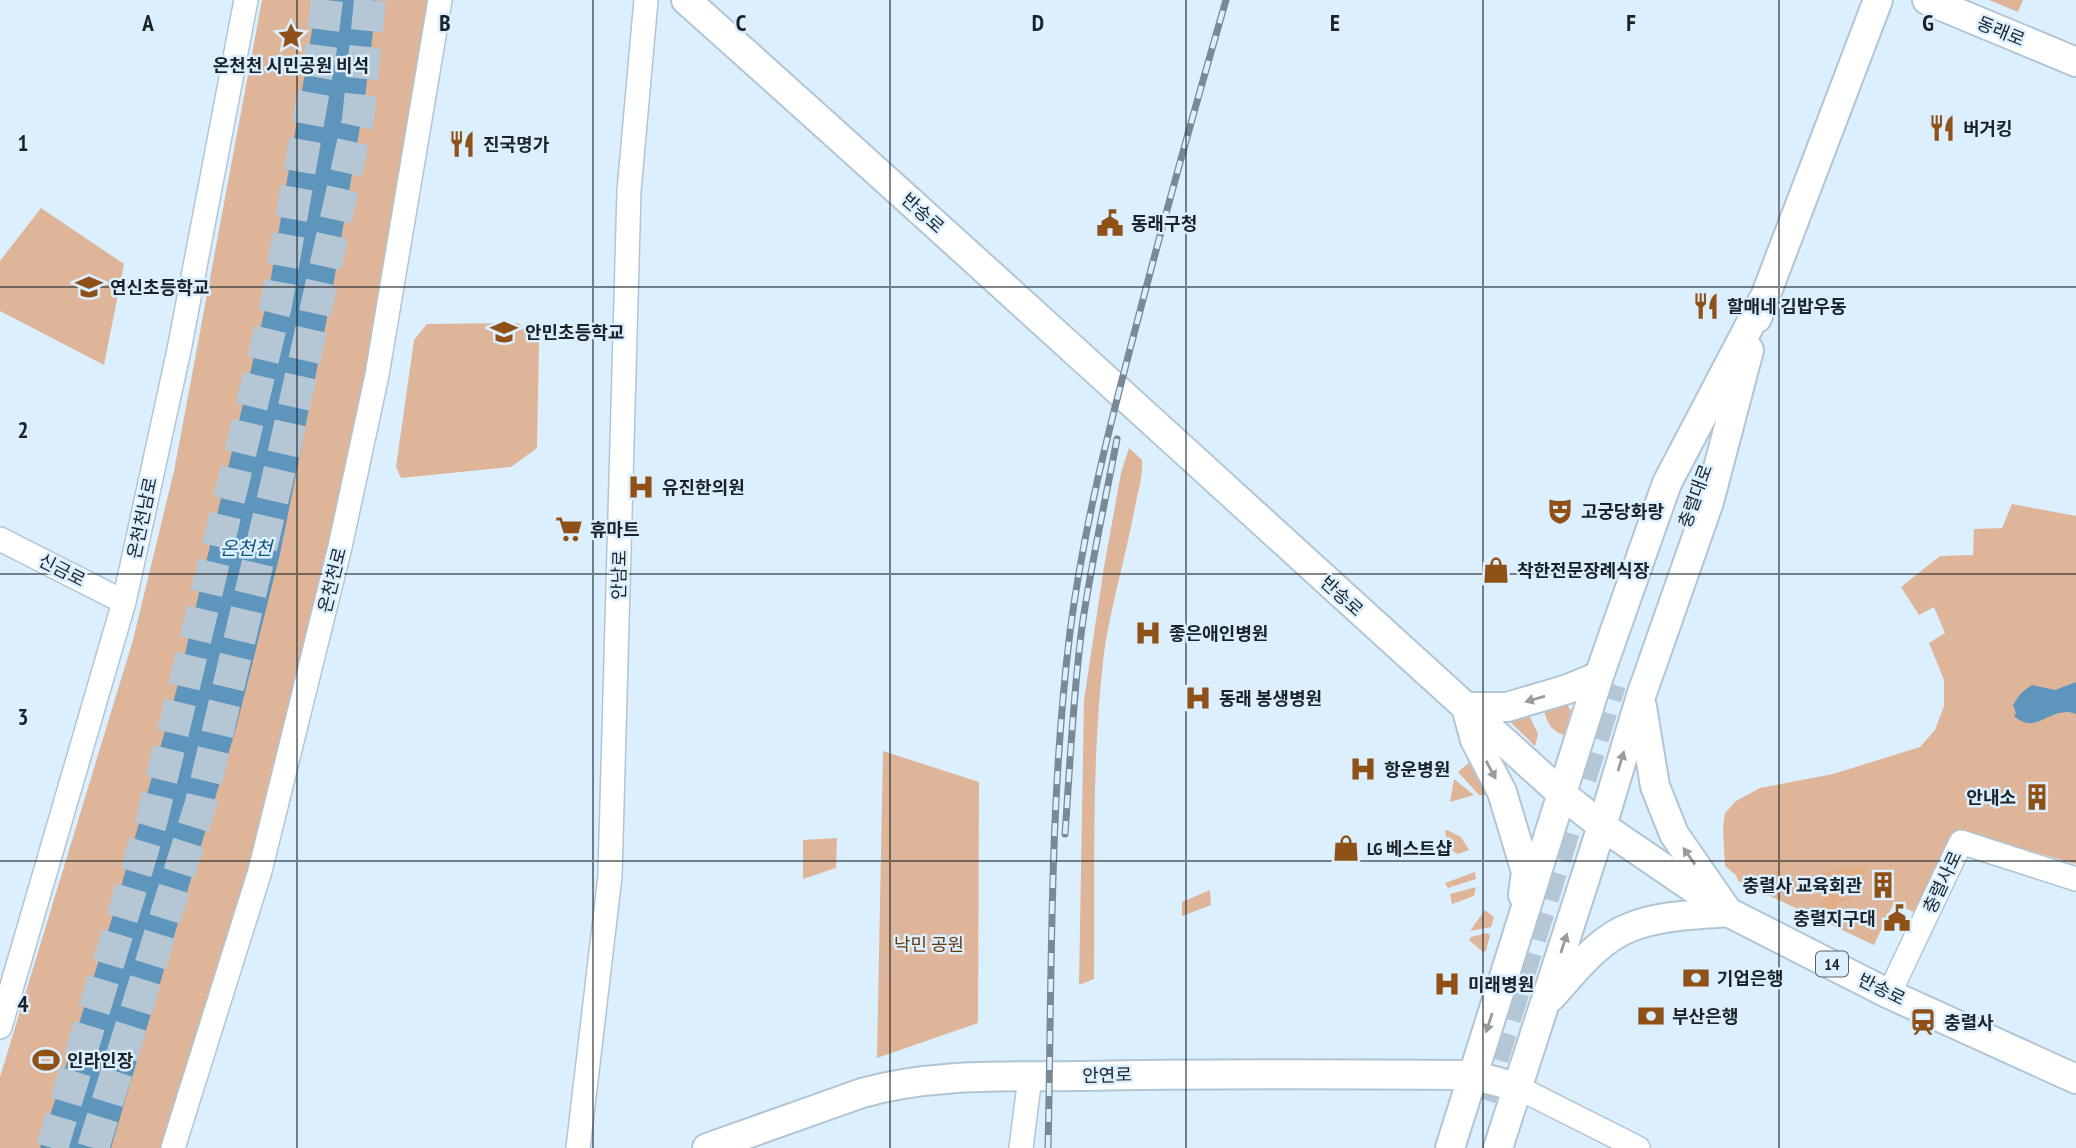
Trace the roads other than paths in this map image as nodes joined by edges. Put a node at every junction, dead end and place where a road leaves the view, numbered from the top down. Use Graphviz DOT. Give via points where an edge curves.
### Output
graph roads {
  1 [pos="246,0"];
  2 [pos="440,0"];
  3 [pos="646,0"];
  4 [pos="686,0"];
  5 [pos="1878,0"];
  6 [pos="1927,0"];
  7 [pos="2076,61"];
  8 [pos="1763,300"];
  9 [pos="0,538"];
  10 [pos="124,602"];
  11 [pos="1619,689"];
  12 [pos="1466,707"];
  13 [pos="1563,795"];
  14 [pos="1602,827"];
  15 [pos="2076,879"];
  16 [pos="1728,912"];
  17 [pos="1517,936"];
  18 [pos="1889,993"];
  19 [pos="1544,1004"];
  20 [pos="0,1027"];
  21 [pos="1030,1077"];
  22 [pos="2076,1079"];
  23 [pos="1492,1091"];
  24 [pos="173,1148"];
  25 [pos="578,1148"];
  26 [pos="707,1148"];
  27 [pos="1021,1148"];
  28 [pos="1450,1148"];
  29 [pos="1467,1148"];
  30 [pos="1483,1148"];
  31 [pos="1498,1148"];
  32 [pos="1638,1148"];
  1 -- 10 [label="street, 온천천남로" via="179,350"];
  2 -- 24 [label="street, 온천천로" via="377,375 340,547 260,871"];
  3 -- 25 [label="street, 안남로" via="629,191 610,876"];
  4 -- 12 [label="main road, 반송로"];
  5 -- 8 [label="main road"];
  6 -- 7 [label="main road, 동래로"];
  8 -- 11 [label="main road" via="1709,502"];
  8 -- 11 [label="main road" via="1667,483"];
  9 -- 10 [label="street, 신금로"];
  10 -- 20 [label="street, 온천천남로"];
  11 -- 12 [label="main road, one-way" via="1568,689 1507,707"];
  11 -- 13 [label="main road"];
  14 -- 11 [label="main road, one-way"];
  16 -- 11 [label="main road, one-way" via="1674,834"];
  12 -- 13 [label="main road, 반송로"];
  12 -- 17 [label="main road, one-way" via="1475,740 1502,792 1526,872"];
  13 -- 14 [label="main road, 반송로"];
  13 -- 17 [label="main road"];
  14 -- 16 [label="main road, 반송로 / 14"];
  19 -- 14 [label="main road, one-way"];
  15 -- 18 [label="street, 충렬사로" via="1961,842"];
  16 -- 18 [label="main road, 반송로 / 14"];
  16 -- 19 [label="main road" via="1659,919 1630,927 1596,948"];
  17 -- 23 [label="main road, one-way"];
  18 -- 22 [label="main road, 반송로 / 14"];
  19 -- 23 [label="main road"];
  21 -- 23 [label="main road, 안연로" via="1280,1073"];
  21 -- 26 [label="main road, 안연로" via="886,1086"];
  21 -- 27 [label="street"];
  23 -- 28 [label="main road"];
  23 -- 29 [label="main road"];
  23 -- 30 [label="main road"];
  23 -- 31 [label="main road"];
  23 -- 32 [label="street"];
}
